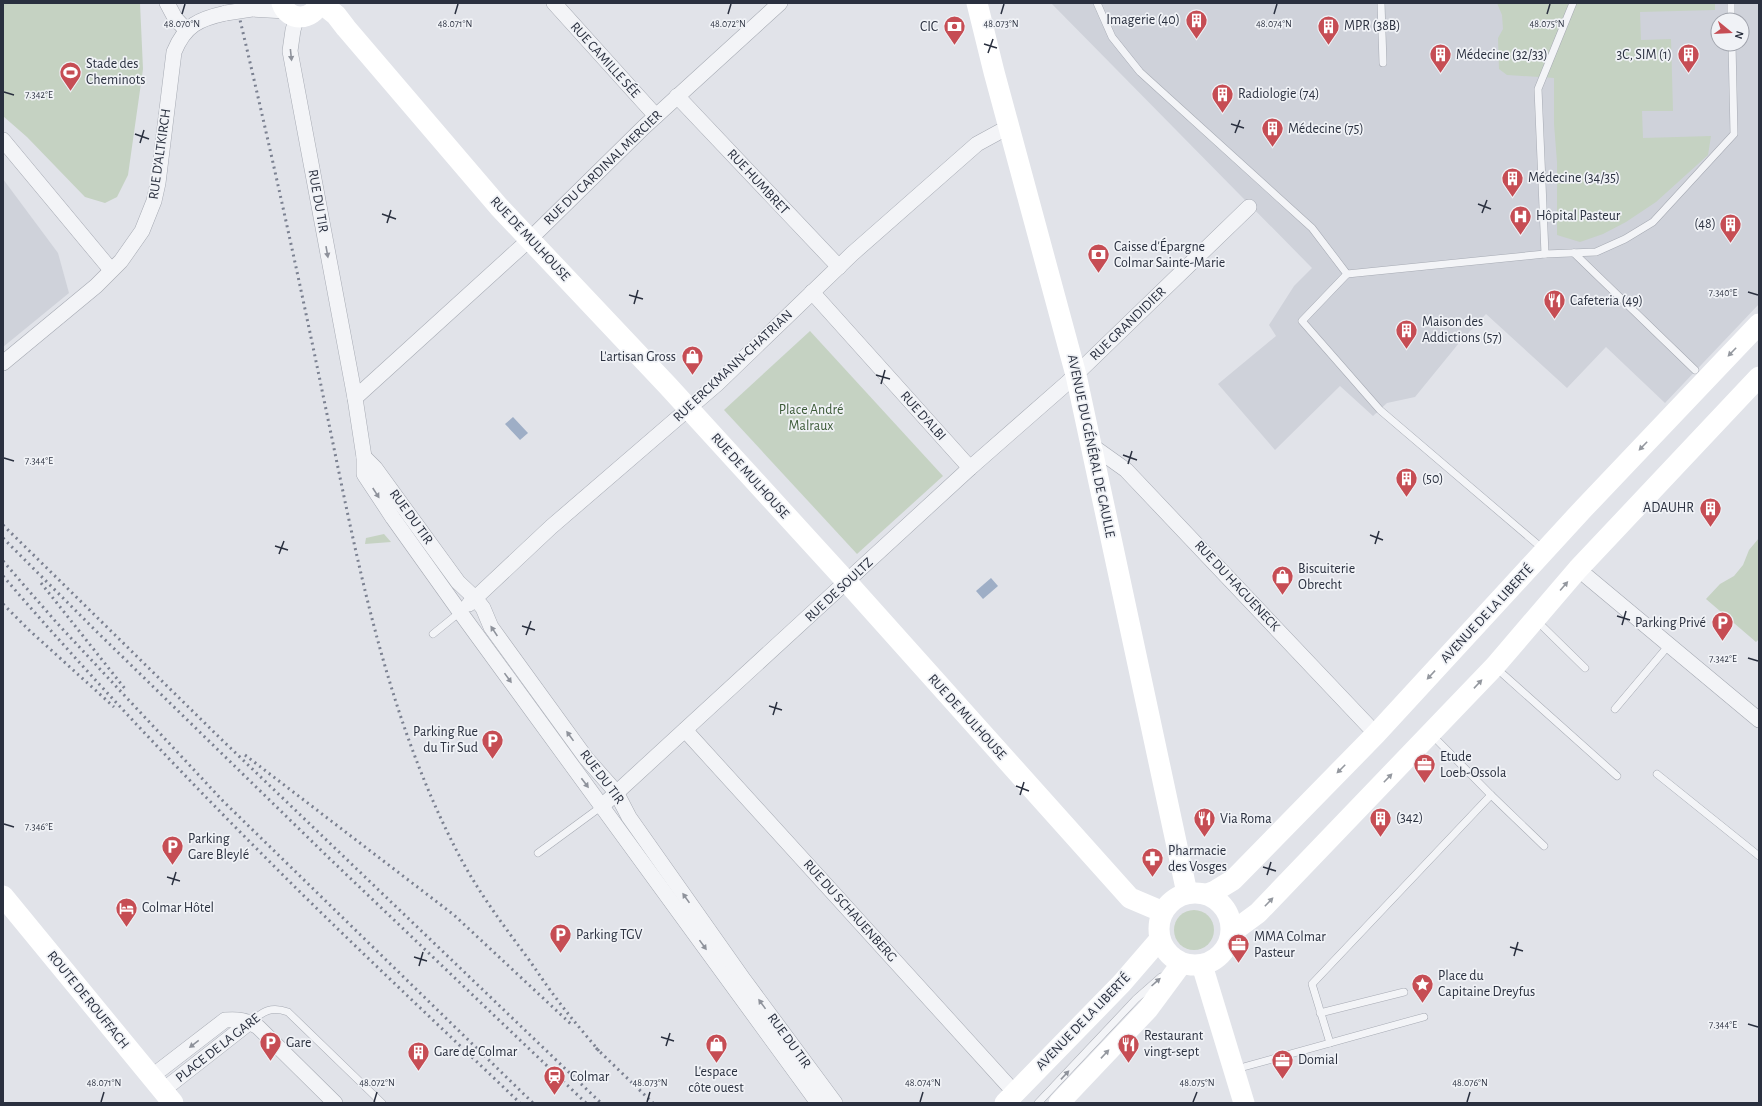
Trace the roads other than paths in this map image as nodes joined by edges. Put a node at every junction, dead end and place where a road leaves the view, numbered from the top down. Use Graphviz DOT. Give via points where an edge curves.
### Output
graph roads {
  1 [pos="167,3"];
  2 [pos="554,3"];
  3 [pos="978,3"];
  4 [pos="1097,3"];
  5 [pos="1381,3"];
  6 [pos="1573,3"];
  7 [pos="776,4"];
  8 [pos="256,6"];
  9 [pos="302,9"];
  10 [pos="186,30"];
  11 [pos="1732,52"];
  12 [pos="1383,63"];
  13 [pos="677,96"];
  14 [pos="656,116"];
  15 [pos="1010,126"];
  16 [pos="3,140"];
  17 [pos="1249,207"];
  18 [pos="530,239"];
  19 [pos="1574,253"];
  20 [pos="1545,254"];
  21 [pos="839,267"];
  22 [pos="111,270"];
  23 [pos="1347,274"];
  24 [pos="812,292"];
  25 [pos="1759,324"];
  26 [pos="3,363"];
  27 [pos="1695,370"];
  28 [pos="1076,374"];
  29 [pos="1759,377"];
  30 [pos="355,398"];
  31 [pos="689,409"];
  32 [pos="1091,445"];
  33 [pos="364,457"];
  34 [pos="970,468"];
  35 [pos="1546,551"];
  36 [pos="1578,569"];
  37 [pos="847,582"];
  38 [pos="475,598"];
  39 [pos="460,612"];
  40 [pos="1535,619"];
  41 [pos="433,634"];
  42 [pos="1669,645"];
  43 [pos="1495,666"];
  44 [pos="1585,668"];
  45 [pos="1615,709"];
  46 [pos="1759,720"];
  47 [pos="685,730"];
  48 [pos="1376,734"];
  49 [pos="1430,734"];
  50 [pos="1657,774"];
  51 [pos="1618,776"];
  52 [pos="616,792"];
  53 [pos="1491,795"];
  54 [pos="602,806"];
  55 [pos="1544,846"];
  56 [pos="538,853"];
  57 [pos="1759,856"];
  58 [pos="1197,893"];
  59 [pos="3,896"];
  60 [pos="1163,912"];
  61 [pos="1232,934"];
  62 [pos="1160,939"];
  63 [pos="1187,963"];
  64 [pos="739,984"];
  65 [pos="1404,992"];
  66 [pos="1320,1013"];
  67 [pos="1424,1018"];
  68 [pos="250,1022"];
  69 [pos="1330,1043"];
  70 [pos="1234,1069"];
  71 [pos="813,1086"];
  72 [pos="162,1090"];
  73 [pos="1010,1098"];
  74 [pos="336,1103"];
  75 [pos="382,1103"];
  76 [pos="818,1103"];
  77 [pos="834,1103"];
  78 [pos="1038,1103"];
  79 [pos="1059,1103"];
  80 [pos="1244,1103"];
  1 -- 10 [label="street" via="175,18"];
  2 -- 14 [label="street, RUE CAMILLE SÉE"];
  3 -- 15 [label="main road, AVENUE DU GÉNÉRAL DE GAULLE"];
  4 -- 23 [label="lane" via="1112,37 1140,72 1312,228"];
  5 -- 12 [label="lane"];
  6 -- 20 [label="lane" via="1538,89"];
  7 -- 13 [label="street, RUE DU CARDINAL MERCIER"];
  8 -- 9 [label="street, RUE D'ALTKIRCH"];
  8 -- 10 [label="street, RUE D'ALTKIRCH, bridge" via="207,17"];
  9 -- 18 [label="main road, RUE DE MULHOUSE" via="336,14 499,207"];
  9 -- 30 [label="street, RUE DU TIR, one-way" via="293,30 290,51"];
  10 -- 22 [label="street, RUE D'ALTKIRCH" via="179,40 173,58 154,201 142,231 121,261"];
  11 -- 19 [label="lane" via="1734,134 1653,222 1625,239 1596,252"];
  13 -- 14 [label="street, RUE DU CARDINAL MERCIER"];
  13 -- 21 [label="street, RUE HUMBRET"];
  14 -- 18 [label="street, RUE DU CARDINAL MERCIER"];
  15 -- 21 [label="street, RUE ERCKMANN-CHATRIAN" via="977,144"];
  15 -- 28 [label="main road, AVENUE DU GÉNÉRAL DE GAULLE"];
  16 -- 22 [label="street"];
  17 -- 28 [label="street, RUE GRANDIDIER"];
  18 -- 30 [label="street, RUE DU CARDINAL MERCIER"];
  18 -- 31 [label="main road, RUE DE MULHOUSE"];
  19 -- 20 [label="lane"];
  19 -- 27 [label="lane"];
  20 -- 23 [label="lane"];
  21 -- 24 [label="street, RUE ERCKMANN-CHATRIAN"];
  22 -- 26 [label="street, RUE D'ALTKIRCH" via="96,286"];
  23 -- 35 [label="lane" via="1302,321 1380,410"];
  24 -- 31 [label="street, RUE ERCKMANN-CHATRIAN"];
  24 -- 34 [label="street, RUE D'ALBI"];
  25 -- 35 [label="main road, AVENUE DE LA LIBERTÉ, one-way"];
  28 -- 32 [label="main road, AVENUE DU GÉNÉRAL DE GAULLE"];
  28 -- 34 [label="street, RUE DE SOULTZ"];
  29 -- 36 [label="main road"];
  30 -- 33 [label="street, RUE DU TIR"];
  31 -- 37 [label="main road, RUE DE MULHOUSE"];
  31 -- 38 [label="street, RUE ERCKMANN-CHATRIAN" via="551,527"];
  32 -- 48 [label="street, RUE DU HAGUENECK" via="1126,470"];
  32 -- 58 [label="main road, AVENUE DU GÉNÉRAL DE GAULLE"];
  33 -- 38 [label="street, RUE DU TIR" via="375,468 458,582"];
  33 -- 39 [label="street, RUE DU TIR, one-way" via="364,474"];
  34 -- 37 [label="street, RUE DE SOULTZ"];
  35 -- 48 [label="main road, AVENUE DE LA LIBERTÉ, one-way"];
  40 -- 36 [label="main road, one-way"];
  36 -- 42 [label="street"];
  37 -- 47 [label="street, RUE DE SOULTZ"];
  37 -- 60 [label="main road, RUE DE MULHOUSE" via="1130,898"];
  38 -- 39 [label="street, RUE ERCKMANN-CHATRIAN"];
  52 -- 38 [label="street, RUE DU TIR, one-way" via="586,758 491,627 483,608"];
  39 -- 41 [label="lane"];
  39 -- 54 [label="street, RUE DU TIR, one-way"];
  40 -- 43 [label="main road"];
  40 -- 44 [label="lane"];
  42 -- 45 [label="lane"];
  42 -- 46 [label="street"];
  49 -- 43 [label="main road, one-way"];
  43 -- 51 [label="lane"];
  47 -- 52 [label="street, RUE DE SOULTZ"];
  47 -- 73 [label="street, RUE DU SCHAUENBERG"];
  48 -- 58 [label="main road, AVENUE DE LA LIBERTÉ, one-way" via="1233,880 1215,891"];
  49 -- 53 [label="lane"];
  61 -- 49 [label="main road, one-way" via="1258,913"];
  50 -- 57 [label="lane"];
  52 -- 54 [label="street, RUE DE SOULTZ"];
  64 -- 52 [label="street, RUE DU TIR, one-way" via="629,817"];
  53 -- 55 [label="lane"];
  53 -- 66 [label="lane" via="1312,984"];
  54 -- 56 [label="lane"];
  54 -- 64 [label="street, RUE DU TIR, one-way"];
  58 -- 60 [label="main road" via="1177,897"];
  58 -- 61 [label="main road" via="1227,909"];
  59 -- 72 [label="main road, ROUTE DE ROUFFACH"];
  60 -- 62 [label="main road"];
  61 -- 63 [label="main road" via="1222,954"];
  62 -- 63 [label="main road" via="1167,952"];
  62 -- 73 [label="main road, AVENUE DE LA LIBERTÉ" via="1122,983"];
  63 -- 70 [label="main road"];
  78 -- 63 [label="lane, one-way" via="1136,999"];
  79 -- 63 [label="main road, one-way" via="1148,1009"];
  64 -- 71 [label="street, RUE DU TIR"];
  65 -- 66 [label="lane"];
  66 -- 69 [label="lane"];
  67 -- 69 [label="lane"];
  68 -- 72 [label="street, PLACE DE LA GARE"];
  68 -- 74 [label="street"];
  68 -- 75 [label="lane, PLACE DE LA GARE" via="263,1012 277,1008 288,1012"];
  69 -- 70 [label="lane"];
  70 -- 80 [label="main road"];
  71 -- 76 [label="street, RUE DU TIR"];
  71 -- 77 [label="street, RUE DU TIR"];
}
